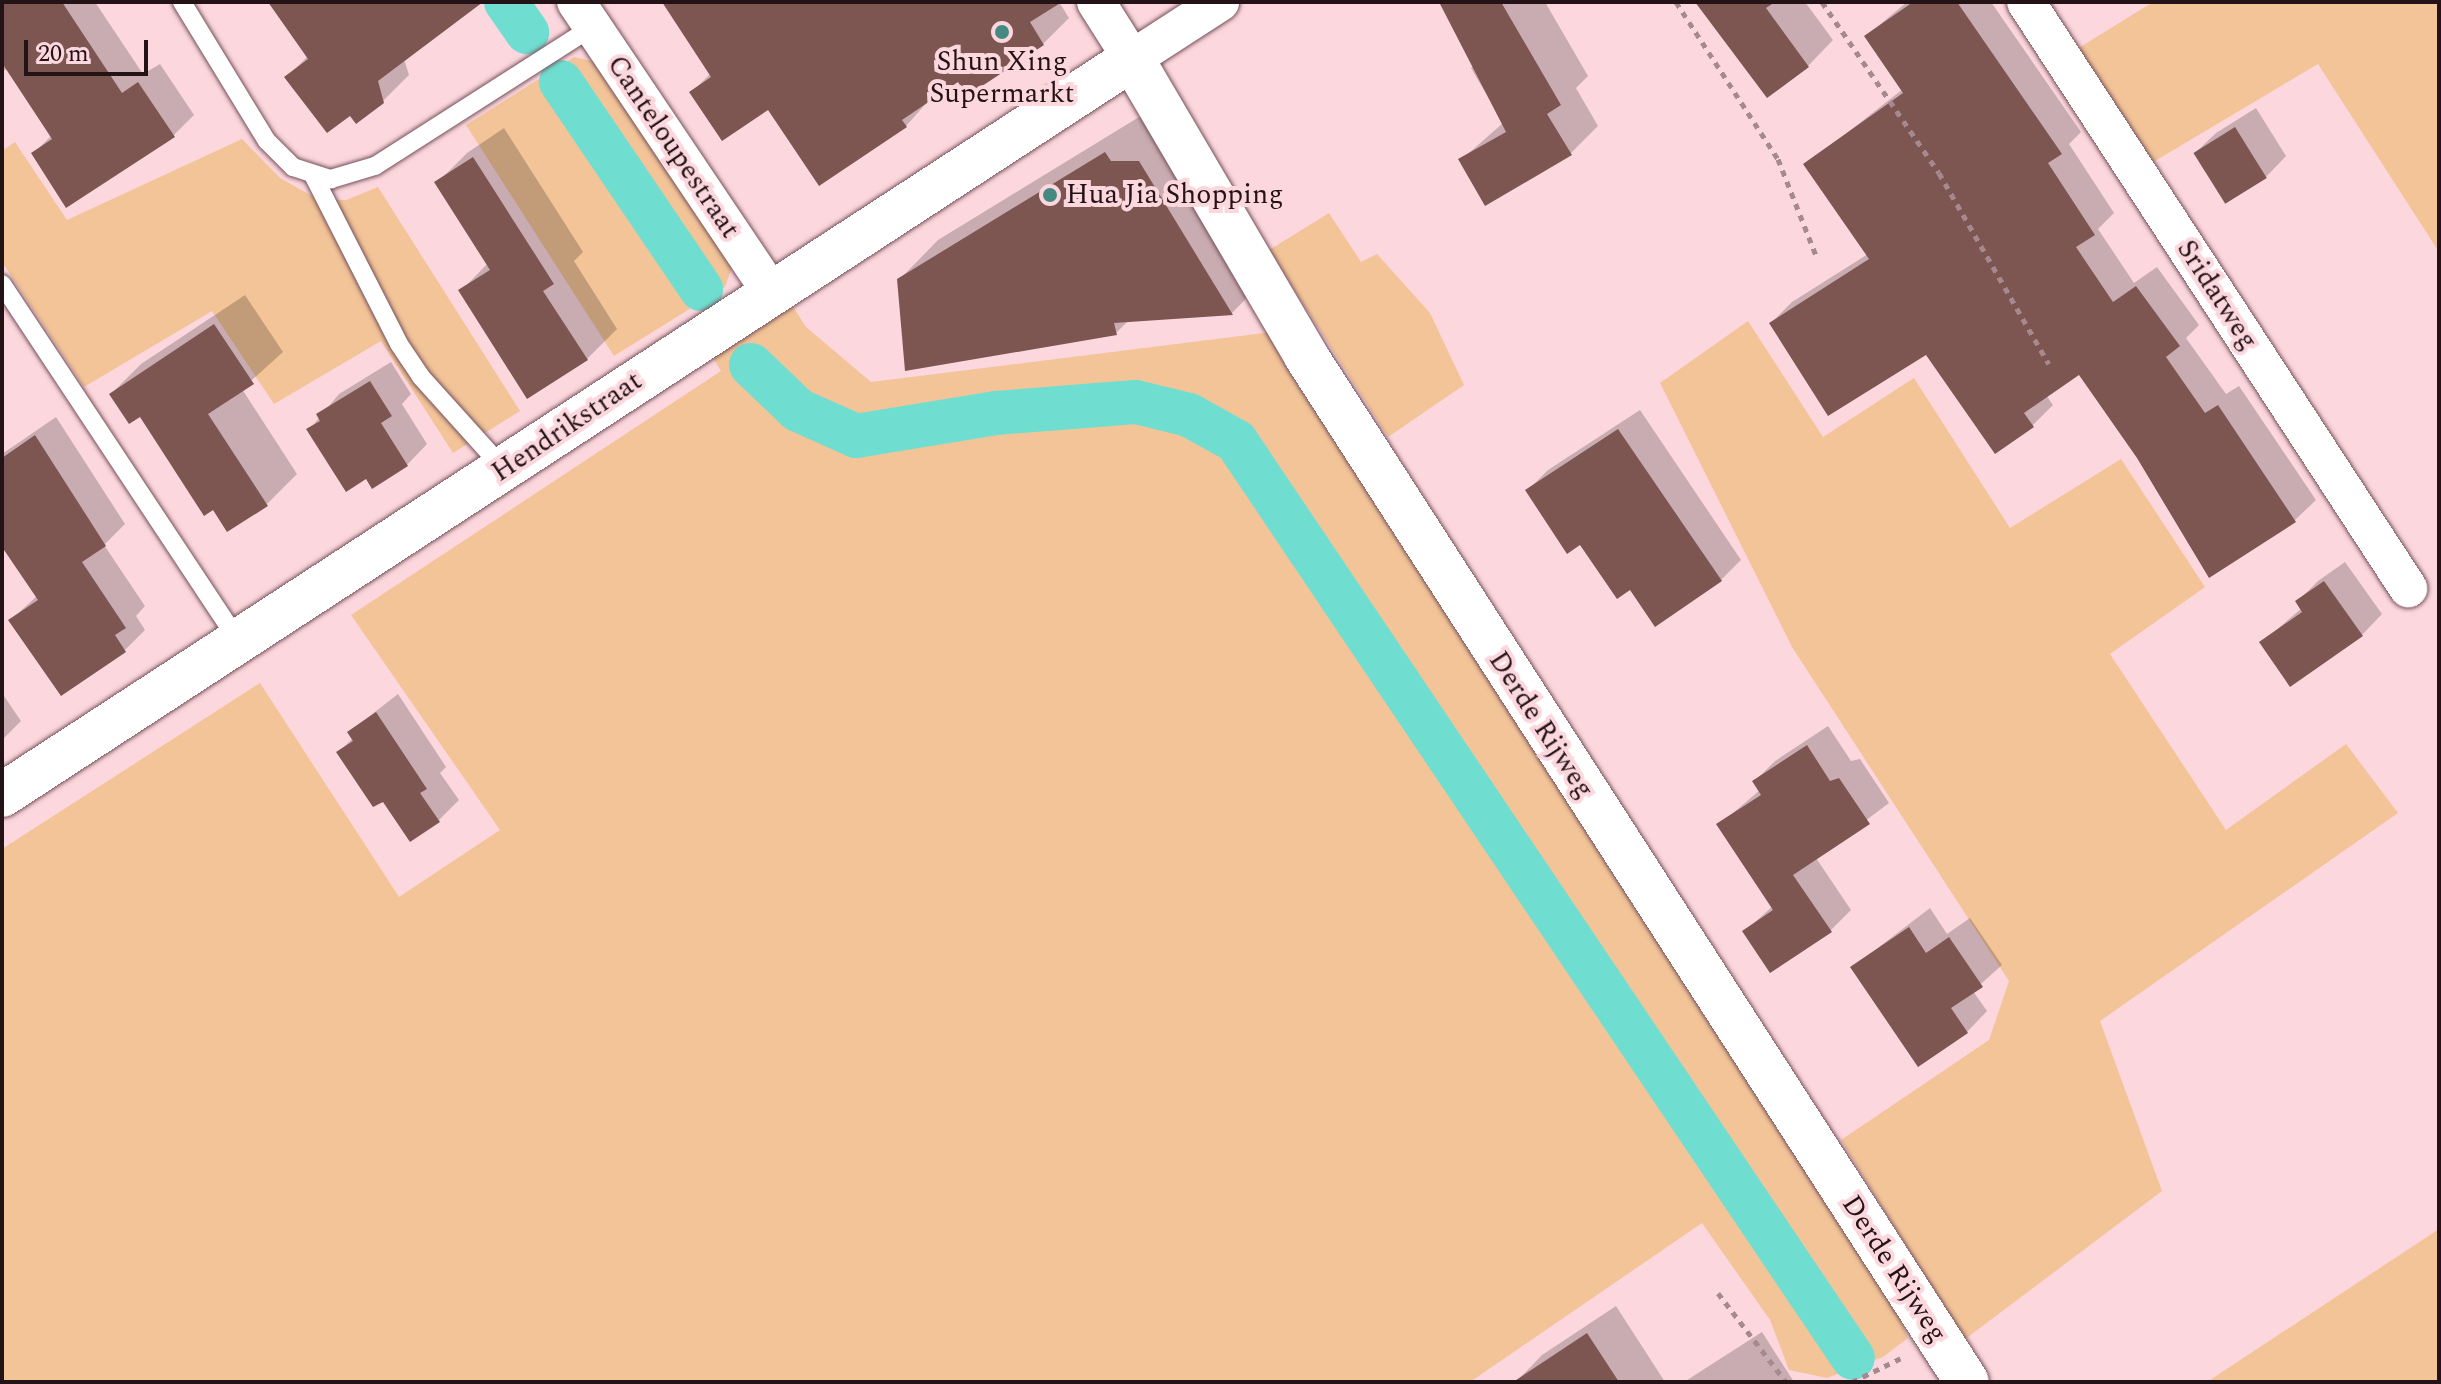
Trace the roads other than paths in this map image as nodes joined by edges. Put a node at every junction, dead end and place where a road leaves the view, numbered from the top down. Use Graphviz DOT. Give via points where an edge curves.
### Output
graph roads {
  1 [pos="182,2"];
  2 [pos="1096,2"];
  3 [pos="1220,2"];
  4 [pos="2026,2"];
  5 [pos="584,14"];
  6 [pos="1132,59"];
  7 [pos="314,177"];
  8 [pos="2,284"];
  9 [pos="771,292"];
  10 [pos="504,469"];
  11 [pos="2408,588"];
  12 [pos="238,640"];
  13 [pos="2,795"];
  14 [pos="1967,1382"];
  1 -- 7 [label="lane" via="267,141 293,167"];
  2 -- 6 [label="street"];
  3 -- 6 [label="street"];
  4 -- 11 [label="street, Sridatweg"];
  5 -- 7 [label="lane" via="375,166 352,176"];
  5 -- 9 [label="street, Canteloupestraat"];
  6 -- 9 [label="street, Hendrikstraat"];
  6 -- 14 [label="street, Derde Rijweg" via="1306,356"];
  7 -- 10 [label="lane" via="399,344 421,377"];
  8 -- 12 [label="lane"];
  9 -- 10 [label="street, Hendrikstraat"];
  10 -- 12 [label="street, Hendrikstraat"];
  12 -- 13 [label="street, Hendrikstraat"];
}
